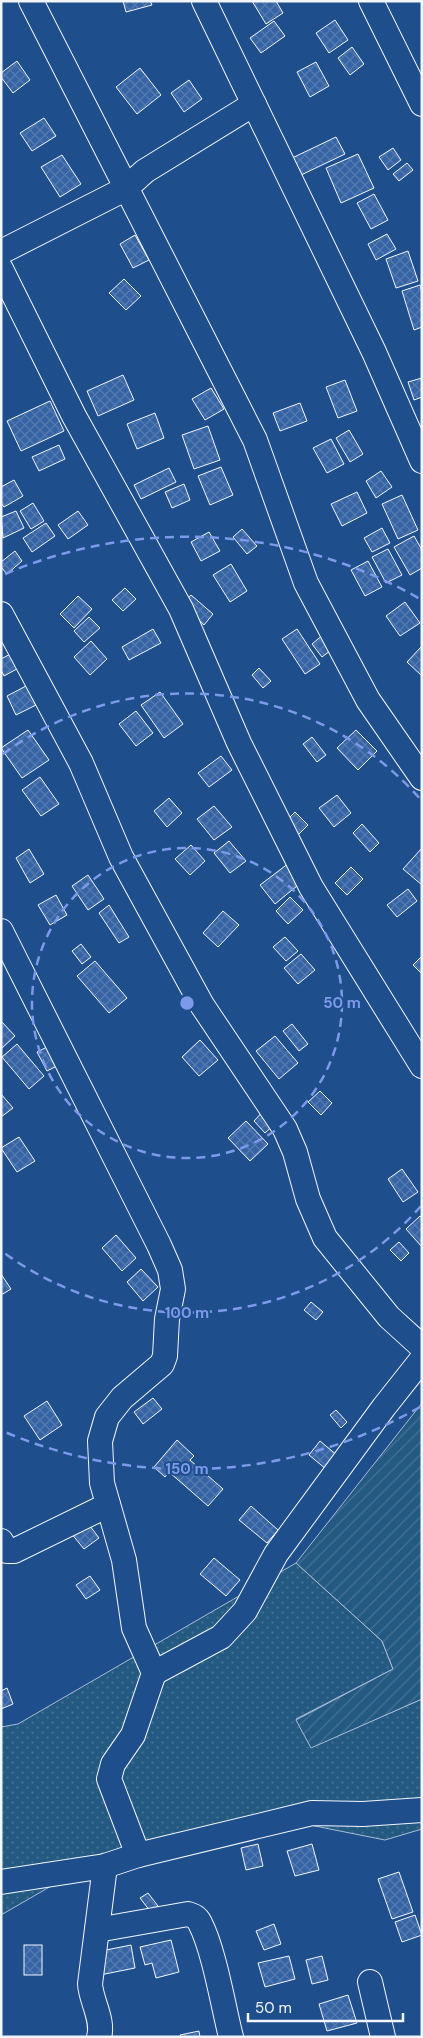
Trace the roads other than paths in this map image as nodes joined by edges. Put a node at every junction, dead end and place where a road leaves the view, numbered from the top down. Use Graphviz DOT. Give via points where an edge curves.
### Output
graph roads {
  1 [pos="31,1"];
  2 [pos="204,1"];
  3 [pos="372,1"];
  4 [pos="254,104"];
  5 [pos="422,104"];
  6 [pos="126,189"];
  7 [pos="1,252"];
  8 [pos="1,269"];
  9 [pos="422,461"];
  10 [pos="1,614"];
  11 [pos="422,778"];
  12 [pos="2,936"];
  13 [pos="422,1066"];
  14 [pos="422,1347"];
  15 [pos="422,1359"];
  16 [pos="108,1505"];
  17 [pos="1,1541"];
  18 [pos="154,1673"];
  19 [pos="422,1810"];
  20 [pos="138,1855"];
  21 [pos="105,1866"];
  22 [pos="1,1882"];
  23 [pos="97,1930"];
  24 [pos="370,1982"];
  25 [pos="99,2037"];
  26 [pos="231,2037"];
  27 [pos="383,2037"];
  1 -- 6 [label="street"];
  2 -- 4 [label="street"];
  3 -- 5 [label="street"];
  4 -- 6 [label="street" via="145,170"];
  4 -- 9 [label="street" via="374,352"];
  6 -- 7 [label="street"];
  6 -- 11 [label="street" via="255,440 306,583 368,700"];
  8 -- 13 [label="street" via="74,416 181,609 238,743 311,887"];
  10 -- 14 [label="street" via="81,763 121,858 202,1005 285,1129 308,1199 325,1238 389,1317"];
  12 -- 16 [label="street" via="170,1270 173,1289 167,1319 166,1356 162,1364 122,1398 108,1417 100,1440 102,1483"];
  15 -- 18 [label="street" via="276,1554 245,1611 221,1637"];
  16 -- 17 [label="street" via="14,1550 8,1550"];
  16 -- 18 [label="street" via="124,1560 134,1628"];
  18 -- 20 [label="street" via="136,1729 112,1764 109,1779"];
  19 -- 20 [label="street" via="312,1813"];
  20 -- 21 [label="street"];
  21 -- 22 [label="street"];
  21 -- 23 [label="street"];
  23 -- 25 [label="street" via="90,1984 99,2020"];
  23 -- 26 [label="street" via="188,1914 195,1916 209,1950"];
  24 -- 27 [label="street"];
}
